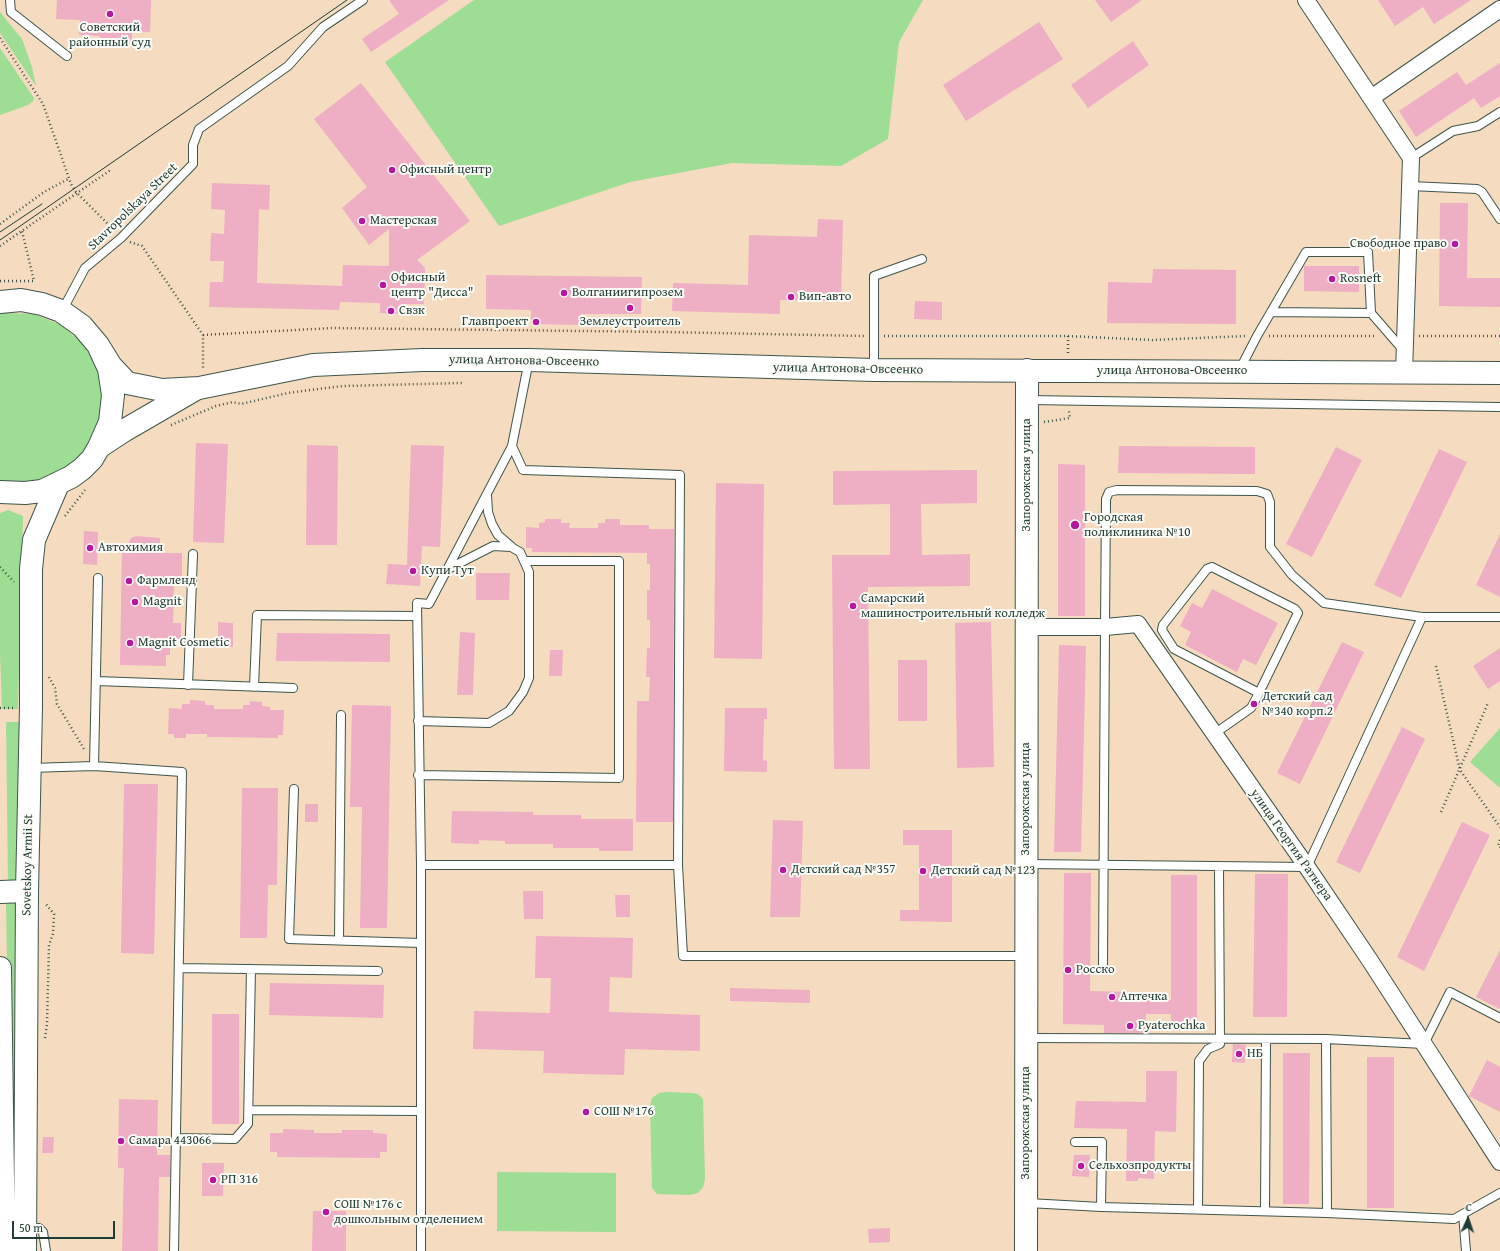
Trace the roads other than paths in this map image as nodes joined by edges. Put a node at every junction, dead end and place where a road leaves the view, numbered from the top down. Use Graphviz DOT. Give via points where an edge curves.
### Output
graph roads {
  1 [pos="10,0"];
  2 [pos="363,0"];
  3 [pos="1306,0"];
  4 [pos="1500,9"];
  5 [pos="67,56"];
  6 [pos="1371,98"];
  7 [pos="1500,112"];
  8 [pos="1411,158"];
  9 [pos="1410,186"];
  10 [pos="1500,219"];
  11 [pos="922,259"];
  12 [pos="0,302"];
  13 [pos="62,311"];
  14 [pos="1271,312"];
  15 [pos="1371,313"];
  16 [pos="1400,341"];
  17 [pos="98,345"];
  18 [pos="529,360"];
  19 [pos="874,370"];
  20 [pos="1027,370"];
  21 [pos="1239,372"];
  22 [pos="1404,373"];
  23 [pos="1500,374"];
  24 [pos="202,387"];
  25 [pos="1027,400"];
  26 [pos="1500,407"];
  27 [pos="512,446"];
  28 [pos="99,447"];
  29 [pos="58,484"];
  30 [pos="0,492"];
  31 [pos="487,494"];
  32 [pos="514,549"];
  33 [pos="193,554"];
  34 [pos="525,561"];
  35 [pos="448,569"];
  36 [pos="98,578"];
  37 [pos="417,616"];
  38 [pos="1422,617"];
  39 [pos="1500,617"];
  40 [pos="1027,627"];
  41 [pos="1105,627"];
  42 [pos="96,681"];
  43 [pos="188,685"];
  44 [pos="254,687"];
  45 [pos="293,688"];
  46 [pos="1259,694"];
  47 [pos="341,715"];
  48 [pos="418,721"];
  49 [pos="1214,734"];
  50 [pos="94,766"];
  51 [pos="29,768"];
  52 [pos="418,775"];
  53 [pos="294,789"];
  54 [pos="1026,864"];
  55 [pos="421,865"];
  56 [pos="678,865"];
  57 [pos="1103,865"];
  58 [pos="1219,867"];
  59 [pos="1307,867"];
  60 [pos="27,891"];
  61 [pos="0,892"];
  62 [pos="340,940"];
  63 [pos="421,943"];
  64 [pos="1026,956"];
  65 [pos="1103,967"];
  66 [pos="0,968"];
  67 [pos="179,968"];
  68 [pos="251,969"];
  69 [pos="378,971"];
  70 [pos="1500,1018"];
  71 [pos="1026,1038"];
  72 [pos="1326,1039"];
  73 [pos="1220,1040"];
  74 [pos="1266,1040"];
  75 [pos="1424,1044"];
  76 [pos="1,1064"];
  77 [pos="26,1107"];
  78 [pos="1,1110"];
  79 [pos="249,1110"];
  80 [pos="421,1111"];
  81 [pos="176,1138"];
  82 [pos="1075,1142"];
  83 [pos="1500,1162"];
  84 [pos="1500,1193"];
  85 [pos="1026,1202"];
  86 [pos="1101,1207"];
  87 [pos="1198,1210"];
  88 [pos="1265,1211"];
  89 [pos="1327,1212"];
  90 [pos="1464,1214"];
  91 [pos="25,1227"];
  92 [pos="4,1251"];
  93 [pos="25,1251"];
  94 [pos="46,1251"];
  95 [pos="174,1251"];
  96 [pos="421,1251"];
  97 [pos="1026,1251"];
  98 [pos="1466,1251"];
  1 -- 5 [label="lane" via="10,12"];
  2 -- 13 [label="lane, Stavropolskaya Street" via="323,27 288,66 199,129 193,145 193,164 122,238 85,268"];
  3 -- 6 [label="street"];
  4 -- 6 [label="street"];
  6 -- 8 [label="street"];
  7 -- 8 [label="lane" via="1478,126 1452,130"];
  8 -- 9 [label="street"];
  9 -- 10 [label="lane" via="1476,189 1482,192"];
  9 -- 16 [label="street"];
  11 -- 19 [label="lane" via="874,276"];
  12 -- 13 [label="main road" via="21,300"];
  13 -- 17 [label="main road" via="82,326"];
  14 -- 15 [label="lane"];
  14 -- 15 [label="lane" via="1306,252 1368,252"];
  14 -- 21 [label="lane"];
  15 -- 16 [label="lane"];
  16 -- 22 [label="street"];
  17 -- 24 [label="main road, улица Антонова-Овсеенко" via="111,366 127,382 162,390"];
  17 -- 28 [label="main road" via="109,370 113,395 110,422"];
  18 -- 19 [label="main road, улица Антонова-Овсеенко"];
  18 -- 24 [label="main road, улица Антонова-Овсеенко" via="313,365"];
  18 -- 27 [label="lane"];
  19 -- 20 [label="main road, улица Антонова-Овсеенко"];
  20 -- 21 [label="main road, улица Антонова-Овсеенко"];
  20 -- 25 [label="main road, Запорожская улица"];
  21 -- 22 [label="main road, улица Антонова-Овсеенко"];
  22 -- 23 [label="main road, улица Антонова-Овсеенко"];
  24 -- 28 [label="main road, улица Антонова-Овсеенко"];
  25 -- 26 [label="lane"];
  25 -- 40 [label="main road, Запорожская улица"];
  27 -- 31 [label="lane"];
  27 -- 56 [label="lane" via="523,470 680,475"];
  28 -- 29 [label="main road" via="82,469"];
  29 -- 30 [label="main road" via="42,491"];
  29 -- 51 [label="main road, Sovetskoy Armii St" via="34,540 31,569"];
  31 -- 32 [label="lane" via="492,524 498,535"];
  31 -- 35 [label="lane"];
  32 -- 34 [label="lane" via="520,552"];
  32 -- 35 [label="lane" via="493,546"];
  33 -- 43 [label="lane"];
  34 -- 48 [label="lane" via="529,572 529,678 523,692 509,711 489,723"];
  34 -- 52 [label="lane" via="619,561 619,778"];
  35 -- 37 [label="lane" via="429,604 417,603"];
  36 -- 42 [label="lane"];
  37 -- 44 [label="lane" via="257,615"];
  37 -- 48 [label="lane"];
  38 -- 39 [label="lane"];
  38 -- 41 [label="lane" via="1324,603 1292,575 1270,547 1270,502 1267,494 1257,491 1117,490 1109,492 1106,499"];
  38 -- 59 [label="lane"];
  40 -- 41 [label="street, улица Георгия Ратнера"];
  40 -- 54 [label="main road, Запорожская улица"];
  41 -- 49 [label="street, улица Георгия Ратнера" via="1138,624"];
  41 -- 57 [label="lane"];
  42 -- 43 [label="lane"];
  42 -- 50 [label="lane"];
  43 -- 44 [label="lane"];
  44 -- 45 [label="lane"];
  46 -- 46 [label="lane" via="1298,613 1295,609 1212,567 1207,569 1162,625 1162,630 1174,648"];
  46 -- 49 [label="lane" via="1247,713"];
  47 -- 62 [label="lane"];
  48 -- 52 [label="lane"];
  49 -- 59 [label="street, улица Георгия Ратнера"];
  50 -- 51 [label="lane"];
  50 -- 67 [label="lane" via="182,772"];
  51 -- 60 [label="main road, Sovetskoy Armii St"];
  52 -- 55 [label="lane"];
  53 -- 62 [label="lane" via="289,939"];
  54 -- 57 [label="lane"];
  54 -- 64 [label="main road, Запорожская улица"];
  55 -- 56 [label="lane"];
  55 -- 63 [label="lane"];
  56 -- 64 [label="lane" via="683,956"];
  57 -- 58 [label="lane"];
  57 -- 65 [label="lane"];
  58 -- 59 [label="lane"];
  58 -- 73 [label="lane"];
  59 -- 75 [label="street, улица Георгия Ратнера"];
  60 -- 61 [label="main road"];
  60 -- 77 [label="main road, Sovetskoy Armii St"];
  62 -- 63 [label="lane"];
  63 -- 80 [label="lane"];
  64 -- 71 [label="main road, Запорожская улица"];
  66 -- 76 [label="main road"];
  67 -- 68 [label="lane"];
  67 -- 81 [label="lane"];
  68 -- 69 [label="lane"];
  68 -- 79 [label="lane"];
  70 -- 75 [label="lane" via="1450,992"];
  71 -- 73 [label="lane"];
  71 -- 85 [label="main road, Запорожская улица"];
  72 -- 74 [label="lane"];
  72 -- 75 [label="lane"];
  72 -- 89 [label="lane"];
  73 -- 74 [label="lane"];
  73 -- 87 [label="lane" via="1220,1044 1208,1049 1199,1061"];
  74 -- 88 [label="lane"];
  75 -- 83 [label="street, улица Георгия Ратнера"];
  76 -- 78 [label="main road"];
  77 -- 78 [label="main road"];
  77 -- 91 [label="main road, Sovetskoy Armii St"];
  78 -- 92 [label="main road"];
  79 -- 80 [label="lane"];
  79 -- 81 [label="lane" via="248,1124 235,1139"];
  80 -- 96 [label="lane"];
  81 -- 95 [label="lane"];
  82 -- 86 [label="lane" via="1102,1142"];
  84 -- 90 [label="lane"];
  85 -- 86 [label="lane"];
  85 -- 97 [label="main road, Запорожская улица"];
  86 -- 87 [label="lane"];
  87 -- 88 [label="lane"];
  88 -- 89 [label="lane"];
  89 -- 90 [label="lane" via="1454,1219"];
  90 -- 98 [label="lane"];
  91 -- 93 [label="main road, Sovetskoy Armii St"];
  91 -- 94 [label="lane" via="39,1228 43,1232"];
}
